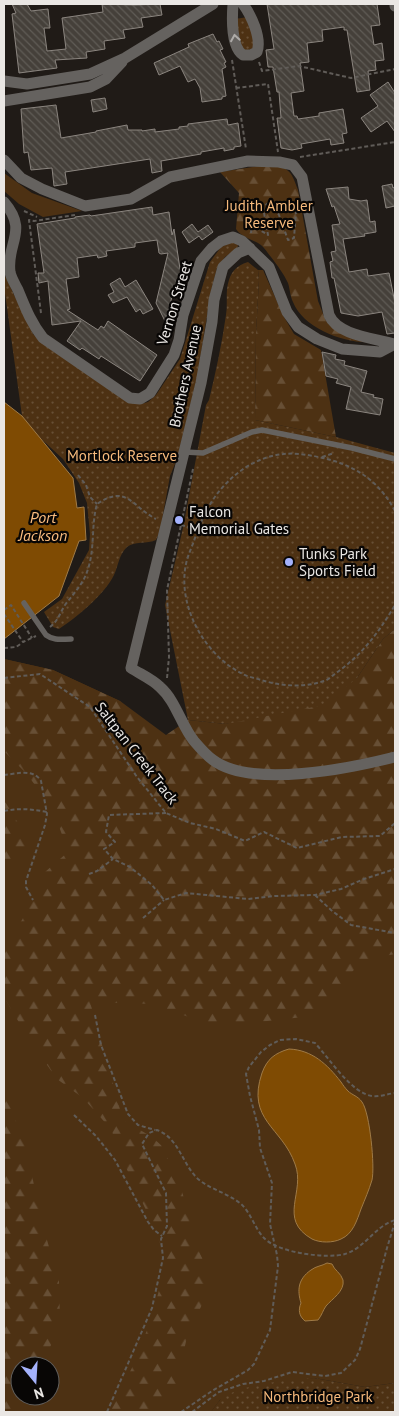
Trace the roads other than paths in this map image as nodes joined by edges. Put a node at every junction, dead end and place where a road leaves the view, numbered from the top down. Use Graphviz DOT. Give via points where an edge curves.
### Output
graph roads {
  1 [pos="213,4"];
  2 [pos="233,4"];
  3 [pos="243,4"];
  4 [pos="125,58"];
  5 [pos="4,81"];
  6 [pos="4,101"];
  7 [pos="4,160"];
  8 [pos="4,202"];
  9 [pos="250,248"];
  10 [pos="7,261"];
  11 [pos="395,344"];
  12 [pos="188,452"];
  13 [pos="395,459"];
  14 [pos="24,603"];
  15 [pos="71,639"];
  16 [pos="395,756"];
  1 -- 4 [label="street"];
  3 -- 2 [label="street, one-way" via="254,25 258,48 257,52 246,56 237,48"];
  4 -- 5 [label="street" via="90,74 27,84"];
  4 -- 6 [label="street" via="106,79 90,87"];
  7 -- 11 [label="street" via="21,178 85,206 131,199 170,177 248,162 293,165 302,176 332,322 366,338"];
  8 -- 10 [label="street" via="15,218 14,243"];
  9 -- 10 [label="street, Vernon Street" via="233,238 221,241 201,261 174,355 150,393 140,400 130,398 43,338 34,326"];
  9 -- 11 [label="street, Vernon Street" via="269,267 287,312 298,327 342,349 380,352"];
  9 -- 12 [label="street, Brothers Avenue" via="238,253 223,267 214,300"];
  12 -- 13 [label="lane" via="203,453 262,430"];
  12 -- 16 [label="street, Brothers Avenue" via="131,668 160,686 195,742 214,761 236,771 265,775 330,771"];
  14 -- 15 [label="lane" via="50,638"];
}
